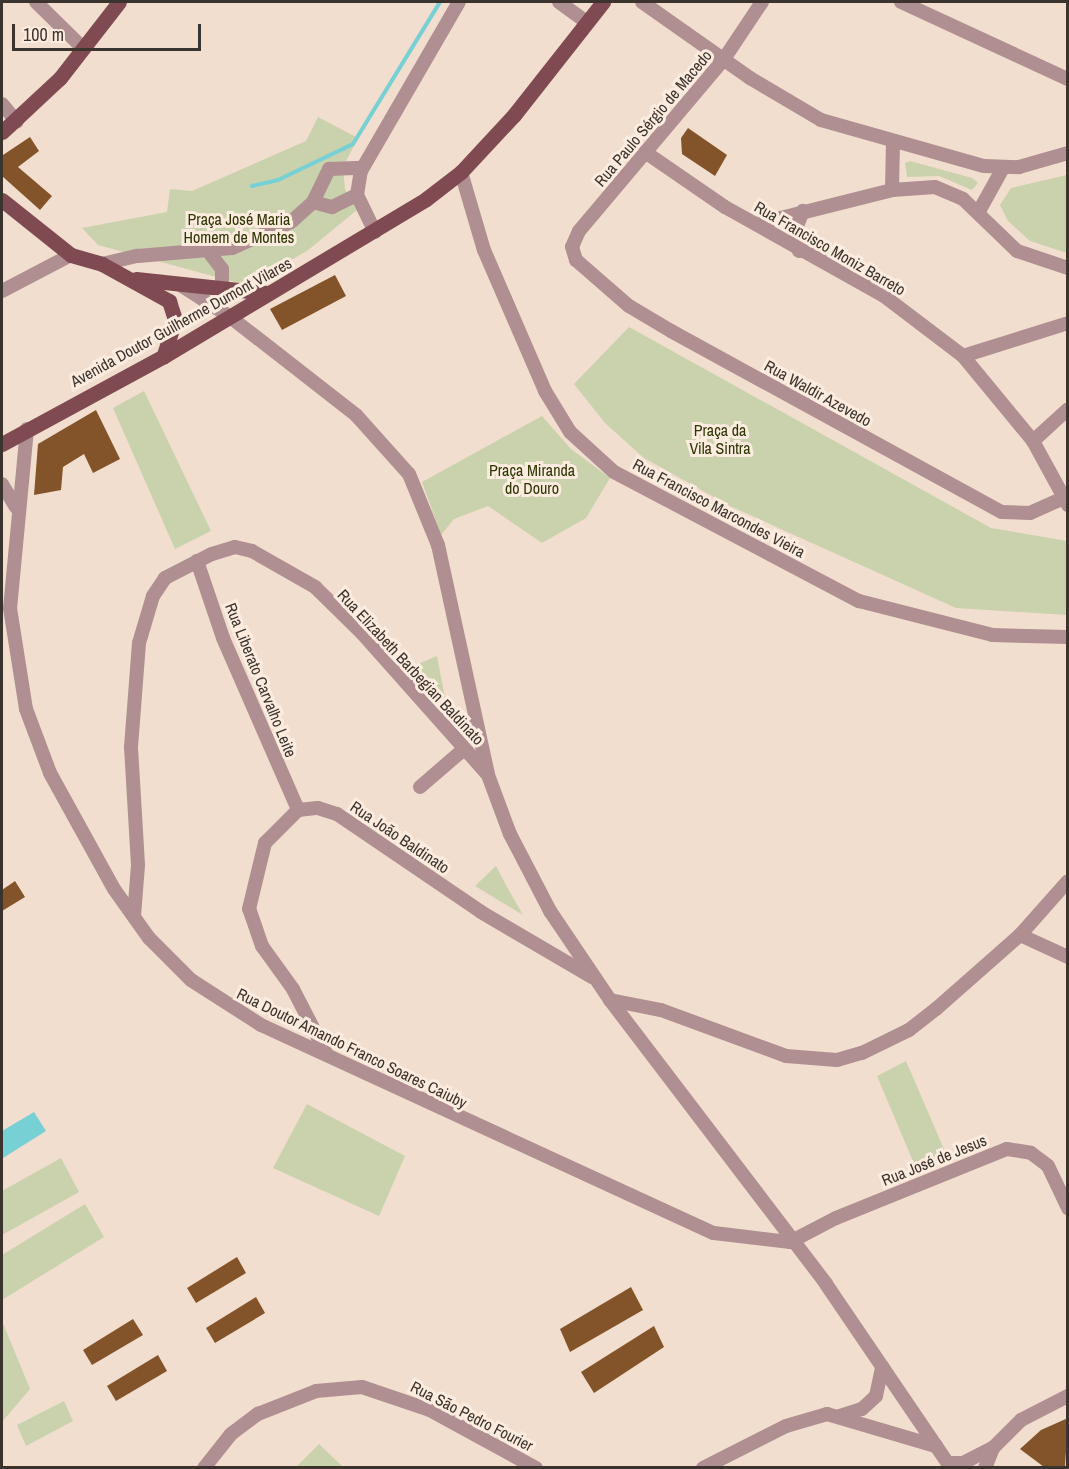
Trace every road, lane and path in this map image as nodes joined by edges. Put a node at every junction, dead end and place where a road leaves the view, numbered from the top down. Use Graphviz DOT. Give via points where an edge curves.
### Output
graph roads {
  1 [pos="36,2"];
  2 [pos="119,2"];
  3 [pos="459,2"];
  4 [pos="559,2"];
  5 [pos="603,2"];
  6 [pos="642,2"];
  7 [pos="762,2"];
  8 [pos="901,2"];
  9 [pos="587,22"];
  10 [pos="83,48"];
  11 [pos="724,60"];
  12 [pos="1068,79"];
  13 [pos="2,104"];
  14 [pos="17,122"];
  15 [pos="2,132"];
  16 [pos="893,143"];
  17 [pos="645,152"];
  18 [pos="1068,153"];
  19 [pos="362,168"];
  20 [pos="1003,168"];
  21 [pos="461,172"];
  22 [pos="892,190"];
  23 [pos="357,195"];
  24 [pos="2,200"];
  25 [pos="313,202"];
  26 [pos="803,211"];
  27 [pos="978,213"];
  28 [pos="757,224"];
  29 [pos="375,232"];
  30 [pos="799,251"];
  31 [pos="210,252"];
  32 [pos="71,255"];
  33 [pos="574,255"];
  34 [pos="102,264"];
  35 [pos="1068,268"];
  36 [pos="130,278"];
  37 [pos="174,282"];
  38 [pos="2,291"];
  39 [pos="222,291"];
  40 [pos="273,292"];
  41 [pos="229,316"];
  42 [pos="1068,323"];
  43 [pos="164,356"];
  44 [pos="963,356"];
  45 [pos="1068,409"];
  46 [pos="27,429"];
  47 [pos="1033,441"];
  48 [pos="2,444"];
  49 [pos="2,484"];
  50 [pos="1065,502"];
  51 [pos="16,507"];
  52 [pos="197,561"];
  53 [pos="6,611"];
  54 [pos="1068,637"];
  55 [pos="464,749"];
  56 [pos="488,776"];
  57 [pos="420,787"];
  58 [pos="298,810"];
  59 [pos="1068,881"];
  60 [pos="134,916"];
  61 [pos="1020,935"];
  62 [pos="1068,957"];
  63 [pos="596,979"];
  64 [pos="610,1000"];
  65 [pos="327,1055"];
  66 [pos="1068,1208"];
  67 [pos="790,1242"];
  68 [pos="882,1367"];
  69 [pos="1068,1396"];
  70 [pos="840,1416"];
  71 [pos="936,1446"];
  72 [pos="993,1448"];
  73 [pos="950,1465"];
  74 [pos="204,1467"];
  75 [pos="536,1467"];
  76 [pos="703,1467"];
  77 [pos="985,1467"];
  1 -- 10 [label="street"];
  2 -- 10 [label="main road"];
  3 -- 19 [label="street"];
  4 -- 9 [label="street"];
  5 -- 9 [label="main road, Avenida Doutor Guilherme Dumont Vilares"];
  6 -- 11 [label="street"];
  7 -- 11 [label="street, Rua Paulo Sérgio de Macedo"];
  8 -- 12 [label="street"];
  9 -- 21 [label="main road, Avenida Doutor Guilherme Dumont Vilares" via="514,115"];
  10 -- 14 [label="main road"];
  11 -- 16 [label="street" via="801,111"];
  11 -- 17 [label="street, Rua Paulo Sérgio de Macedo"];
  13 -- 14 [label="street"];
  14 -- 15 [label="main road"];
  16 -- 20 [label="street"];
  16 -- 22 [label="street"];
  17 -- 28 [label="street, Rua Francisco Moniz Barreto" via="669,172"];
  17 -- 33 [label="street, Rua Paulo Sérgio de Macedo" via="579,231 572,247"];
  18 -- 20 [label="street"];
  19 -- 23 [label="street"];
  19 -- 25 [label="street" via="329,169"];
  20 -- 27 [label="street"];
  21 -- 29 [label="main road, Avenida Doutor Guilherme Dumont Vilares"];
  21 -- 54 [label="street, Rua Francisco Marcondes Vieira" via="484,250 545,392 570,432 614,472 859,601 992,635"];
  22 -- 26 [label="street"];
  22 -- 27 [label="street" via="934,187 963,199"];
  23 -- 25 [label="street" via="332,207"];
  23 -- 29 [label="street"];
  24 -- 32 [label="main road"];
  25 -- 31 [label="street" via="273,231"];
  26 -- 28 [label="street"];
  26 -- 30 [label="street" via="795,229"];
  27 -- 35 [label="street" via="1017,252"];
  28 -- 30 [label="street, Rua Francisco Moniz Barreto"];
  29 -- 40 [label="main road, Avenida Doutor Guilherme Dumont Vilares"];
  30 -- 44 [label="street, Rua Francisco Moniz Barreto" via="884,296"];
  31 -- 34 [label="street" via="138,256"];
  31 -- 39 [label="street" via="222,269"];
  32 -- 34 [label="main road"];
  32 -- 38 [label="street"];
  33 -- 50 [label="street, Rua Waldir Azevedo" via="643,315 1002,512 1030,513"];
  34 -- 36 [label="main road"];
  36 -- 37 [label="main road"];
  36 -- 43 [label="main road" via="169,302 174,311 174,329"];
  37 -- 39 [label="main road"];
  37 -- 41 [label="street"];
  39 -- 40 [label="main road"];
  40 -- 41 [label="main road, Avenida Doutor Guilherme Dumont Vilares"];
  41 -- 43 [label="main road, Avenida Doutor Guilherme Dumont Vilares"];
  41 -- 56 [label="street" via="356,415 409,474 438,545"];
  42 -- 44 [label="street"];
  43 -- 46 [label="main road, Avenida Doutor Guilherme Dumont Vilares"];
  44 -- 47 [label="street, Rua Francisco Moniz Barreto"];
  45 -- 47 [label="street"];
  46 -- 48 [label="main road, Avenida Doutor Guilherme Dumont Vilares"];
  46 -- 51 [label="street, Rua Doutor Amando Franco Soares Caiuby"];
  47 -- 50 [label="street, Rua Francisco Moniz Barreto"];
  49 -- 51 [label="street"];
  51 -- 53 [label="street, Rua Doutor Amando Franco Soares Caiuby"];
  52 -- 55 [label="street, Rua Elizabeth Barbegian Baldinato" via="235,547 252,550 315,588 362,633"];
  52 -- 58 [label="street, Rua Liberato Carvalho Leite" via="224,638"];
  52 -- 60 [label="street, Rua Elizabeth Barbegian Baldinato" via="170,573 157,588 139,643 131,738 138,865"];
  53 -- 60 [label="street, Rua Doutor Amando Franco Soares Caiuby" via="26,709 36,737 71,812"];
  55 -- 56 [label="street, Rua Elizabeth Barbegian Baldinato"];
  55 -- 57 [label="street"];
  56 -- 63 [label="street" via="510,834 550,911"];
  58 -- 63 [label="street, Rua João Baldinato" via="318,808 337,814 481,912"];
  58 -- 65 [label="street" via="265,843 249,909 262,946 293,989"];
  59 -- 61 [label="street"];
  60 -- 65 [label="street, Rua Doutor Amando Franco Soares Caiuby" via="156,945 200,987 261,1025"];
  61 -- 62 [label="street"];
  61 -- 64 [label="street" via="909,1030 885,1045 837,1060 786,1056 661,1010"];
  63 -- 64 [label="street"];
  64 -- 67 [label="street"];
  65 -- 67 [label="street, Rua Doutor Amando Franco Soares Caiuby" via="694,1226"];
  66 -- 67 [label="street, Rua José de Jesus" via="1048,1166 1031,1153 1007,1149 836,1218"];
  67 -- 68 [label="street" via="826,1284"];
  68 -- 70 [label="street" via="876,1396 862,1409"];
  68 -- 71 [label="street"];
  69 -- 72 [label="street" via="1021,1420"];
  70 -- 71 [label="street"];
  70 -- 76 [label="street" via="827,1414 786,1426"];
  71 -- 73 [label="street"];
  72 -- 73 [label="street"];
  72 -- 77 [label="street"];
  74 -- 75 [label="street, Rua São Pedro Fourier" via="231,1434 258,1414 316,1391 362,1387 430,1410"];
}
